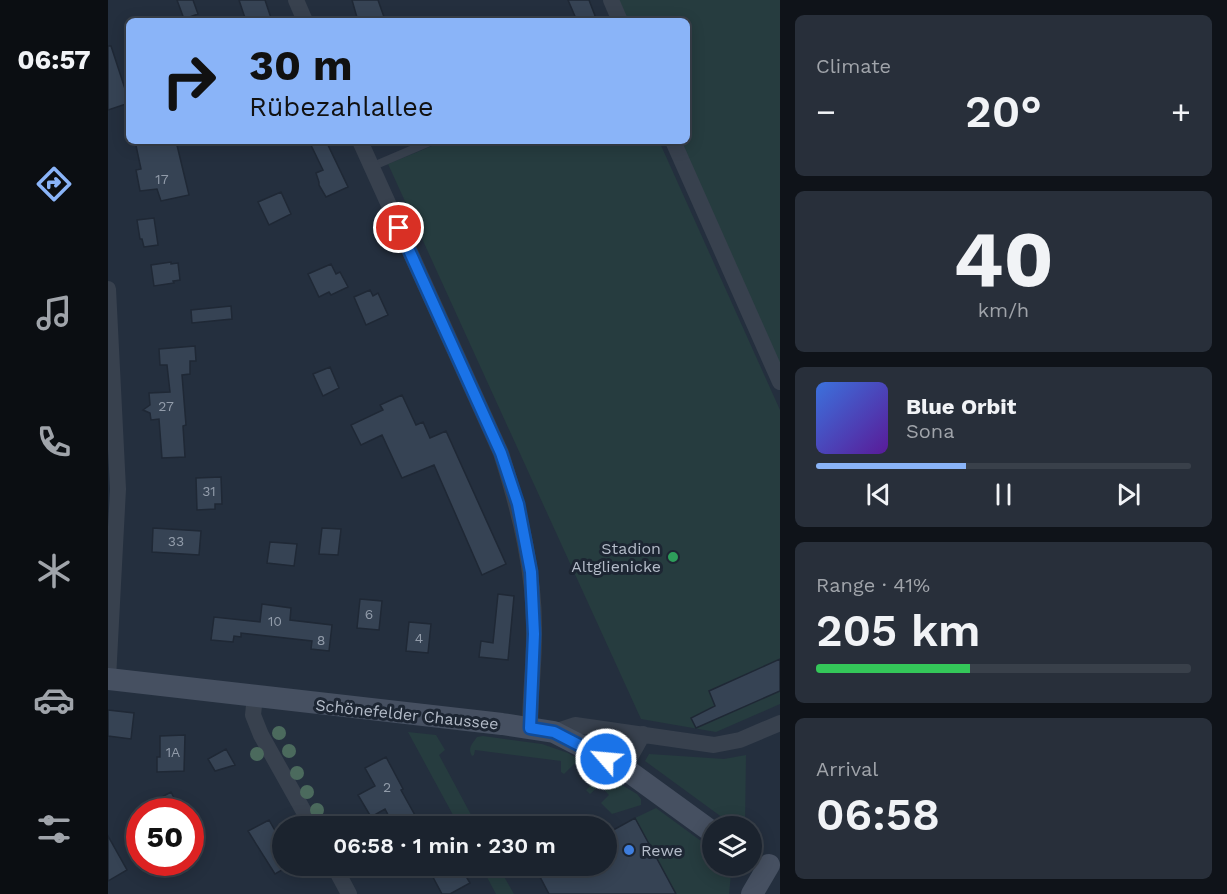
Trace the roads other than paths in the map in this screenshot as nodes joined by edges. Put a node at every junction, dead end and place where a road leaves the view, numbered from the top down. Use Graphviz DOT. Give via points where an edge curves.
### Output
graph roads {
  1 [pos="296,0"];
  2 [pos="611,0"];
  3 [pos="304,18"];
  4 [pos="619,18"];
  5 [pos="361,144"];
  6 [pos="425,144"];
  7 [pos="674,144"];
  8 [pos="371,167"];
  9 [pos="108,289"];
  10 [pos="780,382"];
  11 [pos="108,679"];
  12 [pos="255,696"];
  13 [pos="780,723"];
  14 [pos="530,728"];
  15 [pos="554,732"];
  16 [pos="643,734"];
  17 [pos="624,768"];
  18 [pos="306,816"];
  19 [pos="702,825"];
  20 [pos="767,863"];
  21 [pos="339,876"];
  22 [pos="349,894"];
  23 [pos="753,894"];
  1 -- 3 [label="street"];
  2 -- 4 [label="street"];
  5 -- 8 [label="street"];
  6 -- 8 [label="lane"];
  7 -- 10 [label="street"];
  8 -- 14 [label="street" via="501,453 518,504 531,572 534,634"];
  9 -- 11 [label="street" via="118,489"];
  11 -- 12 [label="main road, Schönefelder Chaussee"];
  12 -- 14 [label="main road, Schönefelder Chaussee"];
  12 -- 18 [label="street" via="253,715 261,735"];
  13 -- 16 [label="street" via="740,740 714,745"];
  14 -- 15 [label="main road, Schönefelder Chaussee"];
  15 -- 16 [label="street" via="575,725"];
  15 -- 17 [label="main road, Schönefelder Chaussee"];
  16 -- 17 [label="street"];
  17 -- 19 [label="main road, Schönefelder Chaussee"];
  20 -- 23 [label="main road"];
  21 -- 22 [label="street"];
}
